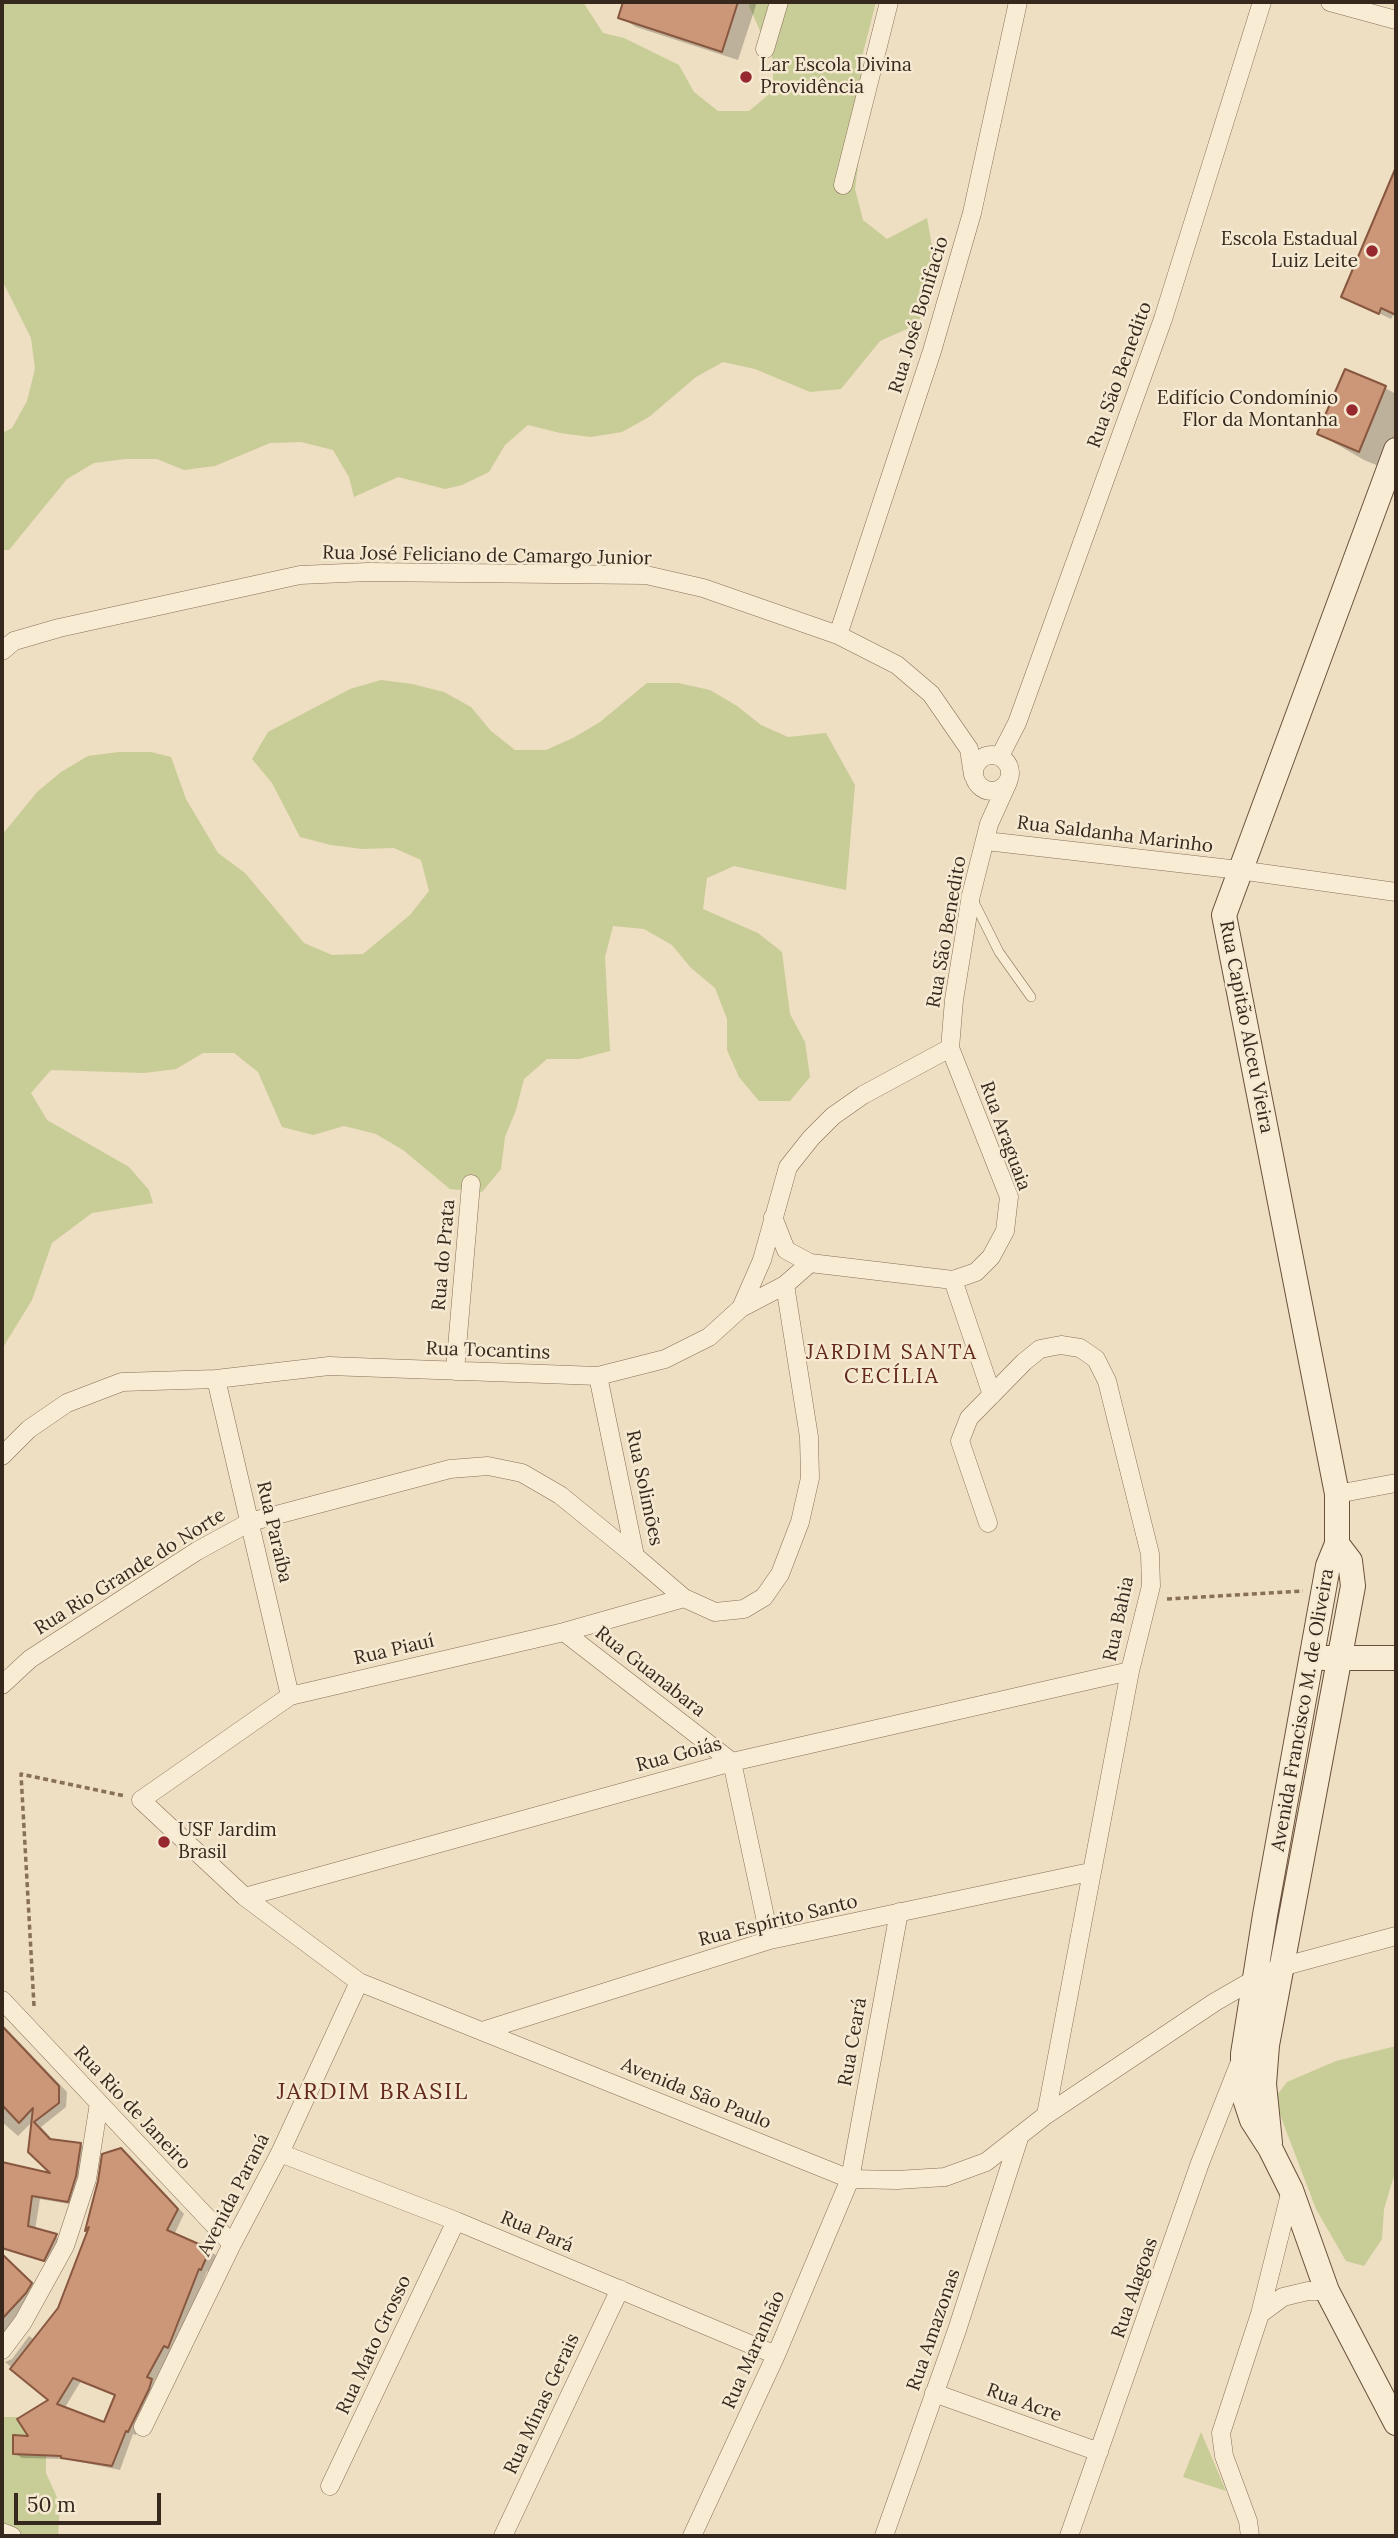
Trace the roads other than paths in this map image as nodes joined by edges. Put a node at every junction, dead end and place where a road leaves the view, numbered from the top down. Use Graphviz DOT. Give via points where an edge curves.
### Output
graph roads {
  1 [pos="779,2"];
  2 [pos="889,2"];
  3 [pos="1018,2"];
  4 [pos="1262,2"];
  5 [pos="1330,2"];
  6 [pos="1396,20"];
  7 [pos="765,49"];
  8 [pos="843,185"];
  9 [pos="1396,450"];
  10 [pos="838,635"];
  11 [pos="2,651"];
  12 [pos="969,749"];
  13 [pos="994,755"];
  14 [pos="977,782"];
  15 [pos="1008,782"];
  16 [pos="988,832"];
  17 [pos="1239,870"];
  18 [pos="1396,892"];
  19 [pos="971,895"];
  20 [pos="1031,997"];
  21 [pos="950,1048"];
  22 [pos="471,1184"];
  23 [pos="773,1217"];
  24 [pos="810,1263"];
  25 [pos="953,1280"];
  26 [pos="785,1285"];
  27 [pos="741,1308"];
  28 [pos="455,1371"];
  29 [pos="598,1376"];
  30 [pos="216,1379"];
  31 [pos="992,1395"];
  32 [pos="2,1456"];
  33 [pos="1396,1483"];
  34 [pos="1337,1494"];
  35 [pos="250,1522"];
  36 [pos="988,1523"];
  37 [pos="1337,1545"];
  38 [pos="635,1556"];
  39 [pos="684,1598"];
  40 [pos="564,1632"];
  41 [pos="1313,1657"];
  42 [pos="1396,1658"];
  43 [pos="1340,1659"];
  44 [pos="1130,1671"];
  45 [pos="2,1685"];
  46 [pos="290,1696"];
  47 [pos="732,1762"];
  48 [pos="141,1800"];
  49 [pos="1090,1872"];
  50 [pos="245,1898"];
  51 [pos="898,1912"];
  52 [pos="1396,1936"];
  53 [pos="770,1940"];
  54 [pos="1281,1968"];
  55 [pos="1255,1979"];
  56 [pos="359,1982"];
  57 [pos="2,2000"];
  58 [pos="482,2031"];
  59 [pos="1255,2054"];
  60 [pos="99,2103"];
  61 [pos="1046,2115"];
  62 [pos="1020,2136"];
  63 [pos="280,2153"];
  64 [pos="850,2179"];
  65 [pos="1291,2190"];
  66 [pos="456,2221"];
  67 [pos="232,2244"];
  68 [pos="620,2289"];
  69 [pos="1326,2291"];
  70 [pos="1260,2314"];
  71 [pos="2,2350"];
  72 [pos="776,2356"];
  73 [pos="934,2393"];
  74 [pos="1396,2423"];
  75 [pos="144,2427"];
  76 [pos="1099,2452"];
  77 [pos="330,2486"];
  78 [pos="2,2532"];
  79 [pos="12,2536"];
  80 [pos="503,2536"];
  81 [pos="692,2536"];
  82 [pos="884,2536"];
  83 [pos="1069,2536"];
  84 [pos="1250,2536"];
  1 -- 7 [label="street"];
  2 -- 8 [label="street"];
  3 -- 10 [label="street, Rua José Bonifacio" via="972,213 932,351"];
  4 -- 13 [label="street, Rua São Benedito" via="1158,332 1017,723"];
  5 -- 6 [label="street"];
  9 -- 17 [label="street, Rua Capitão Alceu Vieira"];
  10 -- 11 [label="street, Rua José Feliciano de Camargo Junior" via="703,588 646,575 368,572 300,575 59,628 14,641"];
  10 -- 12 [label="street, Rua José Feliciano de Camargo Junior" via="897,665 931,694"];
  12 -- 13 [label="street"];
  12 -- 14 [label="street, Rua José Feliciano de Camargo Junior"];
  13 -- 14 [label="street, Rua São Benedito" via="976,762"];
  13 -- 15 [label="street" via="1010,768"];
  14 -- 15 [label="street" via="996,792"];
  14 -- 16 [label="street, Rua São Benedito"];
  15 -- 16 [label="street, Rua São Benedito"];
  16 -- 17 [label="street, Rua Saldanha Marinho"];
  16 -- 19 [label="street, Rua São Benedito"];
  17 -- 18 [label="street, Rua Saldanha Marinho"];
  17 -- 34 [label="street, Rua Capitão Alceu Vieira" via="1224,915"];
  19 -- 20 [label="lane" via="999,952"];
  19 -- 21 [label="street, Rua São Benedito"];
  21 -- 23 [label="street, Rua Tocantins" via="832,1116 788,1167"];
  21 -- 25 [label="street, Rua Araguaia" via="1009,1196 1005,1231 991,1257 976,1272"];
  22 -- 28 [label="street, Rua do Prata"];
  23 -- 24 [label="street" via="786,1250"];
  23 -- 27 [label="street, Rua Tocantins" via="762,1260"];
  24 -- 25 [label="street"];
  24 -- 26 [label="street, Rua Tocantins"];
  25 -- 31 [label="street"];
  26 -- 27 [label="street, Rua Tocantins"];
  26 -- 39 [label="street, Rua Solimões" via="809,1437 810,1478 800,1522 780,1574 764,1597 744,1609 715,1612"];
  27 -- 29 [label="street, Rua Tocantins" via="709,1337 665,1359"];
  28 -- 29 [label="street, Rua Tocantins"];
  28 -- 30 [label="street, Rua Tocantins" via="329,1366"];
  29 -- 38 [label="street, Rua Solimões"];
  30 -- 32 [label="street, Rua Tocantins" via="122,1382 67,1403 29,1429"];
  30 -- 35 [label="street, Rua Paraíba"];
  31 -- 36 [label="street, Rua Bahia" via="969,1418 960,1441"];
  31 -- 44 [label="street, Rua Bahia" via="1040,1349 1070,1346 1097,1359 1107,1381 1150,1553 1151,1586"];
  33 -- 34 [label="street"];
  34 -- 37 [label="street, Rua Capitão Alceu Vieira"];
  35 -- 38 [label="street, Rua Rio Grande do Norte" via="450,1469 488,1466 522,1473 561,1494"];
  35 -- 45 [label="street, Rua Rio Grande do Norte" via="30,1659"];
  35 -- 46 [label="street, Rua Paraíba"];
  37 -- 41 [label="street, Avenida Francisco M. de Oliveira" via="1328,1566"];
  37 -- 43 [label="street, Avenida Francisco M. de Oliveira" via="1350,1561 1353,1586"];
  38 -- 39 [label="street, Rua Solimões"];
  39 -- 40 [label="street, Rua Piauí"];
  40 -- 46 [label="street, Rua Piauí"];
  40 -- 47 [label="street, Rua Guanabara"];
  41 -- 43 [label="street"];
  41 -- 55 [label="street, Avenida Francisco M. de Oliveira"];
  42 -- 43 [label="street"];
  43 -- 54 [label="street, Avenida Francisco M. de Oliveira"];
  44 -- 47 [label="street, Rua Goiás"];
  44 -- 49 [label="street, Rua Bahia"];
  46 -- 48 [label="street, Rua Piauí"];
  47 -- 50 [label="street, Rua Goiás"];
  47 -- 53 [label="street"];
  48 -- 50 [label="street, Avenida São Paulo"];
  49 -- 51 [label="street, Rua Espírito Santo"];
  49 -- 61 [label="street, Rua Bahia"];
  50 -- 56 [label="street, Avenida São Paulo"];
  51 -- 53 [label="street, Rua Espírito Santo"];
  51 -- 64 [label="street, Rua Ceará"];
  52 -- 54 [label="street, Avenida São Paulo"];
  53 -- 58 [label="street, Rua Espírito Santo"];
  54 -- 55 [label="street, Avenida São Paulo"];
  54 -- 59 [label="street, Avenida Francisco M. de Oliveira" via="1267,2045"];
  55 -- 59 [label="street, Avenida Francisco M. de Oliveira"];
  55 -- 61 [label="street, Avenida São Paulo"];
  56 -- 58 [label="street, Avenida São Paulo"];
  56 -- 63 [label="street, Avenida Paraná"];
  57 -- 60 [label="street, Rua Rio de Janeiro"];
  58 -- 64 [label="street, Avenida São Paulo"];
  59 -- 65 [label="street, Avenida Francisco M. de Oliveira" via="1264,2084 1270,2148"];
  59 -- 76 [label="street, Rua Alagoas" via="1200,2163"];
  60 -- 67 [label="street, Rua Rio de Janeiro"];
  60 -- 71 [label="street" via="88,2179 65,2246 45,2286"];
  61 -- 62 [label="street, Avenida São Paulo"];
  62 -- 64 [label="street, Avenida São Paulo" via="986,2162 945,2177"];
  62 -- 73 [label="street, Rua Amazonas"];
  63 -- 66 [label="street, Rua Pará"];
  63 -- 67 [label="street, Avenida Paraná"];
  64 -- 72 [label="street, Rua Maranhão"];
  65 -- 69 [label="street, Avenida Francisco M. de Oliveira"];
  65 -- 70 [label="street"];
  66 -- 68 [label="street, Rua Pará"];
  66 -- 77 [label="street, Rua Mato Grosso"];
  67 -- 75 [label="street, Avenida Paraná"];
  68 -- 72 [label="street, Rua Pará"];
  68 -- 80 [label="street, Rua Minas Gerais"];
  69 -- 70 [label="street" via="1283,2297"];
  69 -- 74 [label="street, Avenida Francisco M. de Oliveira"];
  70 -- 84 [label="street" via="1221,2433"];
  72 -- 81 [label="street, Rua Maranhão"];
  73 -- 76 [label="street, Rua Acre"];
  73 -- 82 [label="street, Rua Amazonas"];
  76 -- 83 [label="street, Rua Alagoas"];
  78 -- 79 [label="street"];
}
